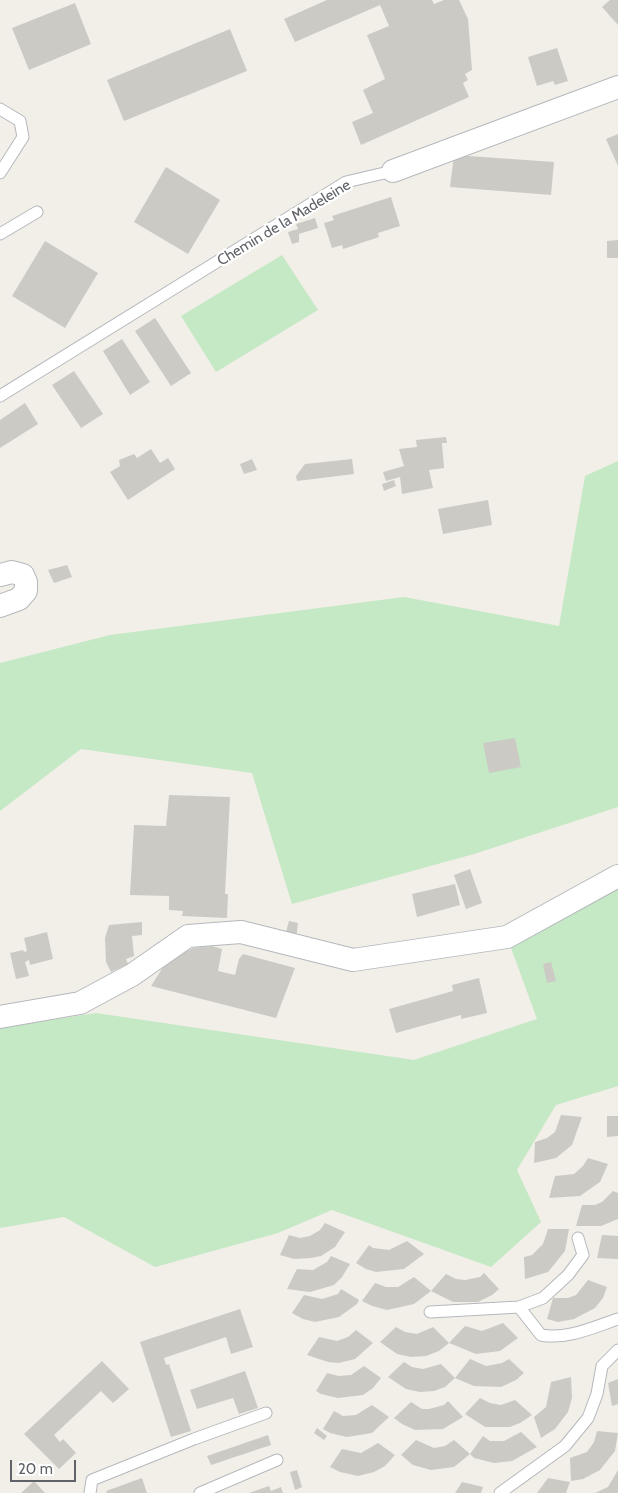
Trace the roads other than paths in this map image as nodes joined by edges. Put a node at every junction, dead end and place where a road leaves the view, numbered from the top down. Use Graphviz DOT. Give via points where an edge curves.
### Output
graph roads {
  1 [pos="618,87"];
  2 [pos="0,109"];
  3 [pos="393,171"];
  4 [pos="0,173"];
  5 [pos="38,212"];
  6 [pos="0,234"];
  7 [pos="0,396"];
  8 [pos="0,575"];
  9 [pos="0,606"];
  10 [pos="618,876"];
  11 [pos="0,1017"];
  12 [pos="578,1238"];
  13 [pos="519,1306"];
  14 [pos="430,1312"];
  15 [pos="618,1319"];
  16 [pos="618,1350"];
  17 [pos="266,1413"];
  18 [pos="277,1460"];
  19 [pos="90,1493"];
  20 [pos="200,1493"];
  21 [pos="500,1493"];
  1 -- 3 [label="street, Chemin de la Madeleine"];
  2 -- 4 [label="lane" via="20,121 23,137"];
  3 -- 7 [label="lane, Chemin de la Madeleine" via="346,182"];
  5 -- 6 [label="lane"];
  8 -- 9 [label="street" via="12,572 23,575 26,591 19,599"];
  10 -- 11 [label="street" via="507,937 353,960 241,932 188,936 132,975 80,1003"];
  12 -- 13 [label="lane" via="583,1255 568,1275 543,1298"];
  13 -- 14 [label="lane"];
  13 -- 15 [label="lane" via="541,1335 551,1337 578,1333"];
  16 -- 21 [label="lane" via="602,1366 588,1418 565,1446"];
  17 -- 19 [label="lane" via="92,1480"];
  18 -- 20 [label="lane"];
}
